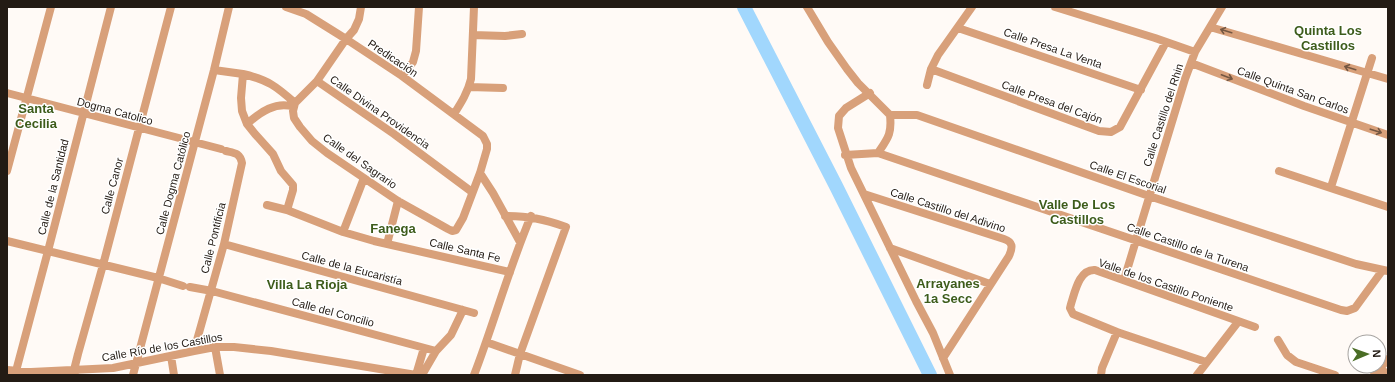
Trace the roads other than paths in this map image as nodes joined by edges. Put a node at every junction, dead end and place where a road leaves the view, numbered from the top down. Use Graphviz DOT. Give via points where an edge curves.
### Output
graph roads {
  1 [pos="51,7"];
  2 [pos="111,7"];
  3 [pos="172,7"];
  4 [pos="229,7"];
  5 [pos="286,7"];
  6 [pos="361,7"];
  7 [pos="419,7"];
  8 [pos="474,7"];
  9 [pos="806,7"];
  10 [pos="972,7"];
  11 [pos="1057,7"];
  12 [pos="1222,7"];
  13 [pos="306,11"];
  14 [pos="1210,27"];
  15 [pos="958,28"];
  16 [pos="522,34"];
  17 [pos="473,35"];
  18 [pos="346,39"];
  19 [pos="1166,42"];
  20 [pos="1195,52"];
  21 [pos="1372,58"];
  22 [pos="1191,63"];
  23 [pos="931,69"];
  24 [pos="214,70"];
  25 [pos="243,74"];
  26 [pos="1367,74"];
  27 [pos="402,76"];
  28 [pos="1388,79"];
  29 [pos="317,81"];
  30 [pos="926,84"];
  31 [pos="469,87"];
  32 [pos="503,88"];
  33 [pos="1141,90"];
  34 [pos="7,93"];
  35 [pos="870,93"];
  36 [pos="26,98"];
  37 [pos="295,105"];
  38 [pos="83,113"];
  39 [pos="454,114"];
  40 [pos="890,114"];
  41 [pos="1350,123"];
  42 [pos="248,124"];
  43 [pos="139,128"];
  44 [pos="1388,135"];
  45 [pos="195,143"];
  46 [pos="878,154"];
  47 [pos="845,155"];
  48 [pos="7,171"];
  49 [pos="1279,171"];
  50 [pos="480,173"];
  51 [pos="364,178"];
  52 [pos="1331,187"];
  53 [pos="472,192"];
  54 [pos="864,194"];
  55 [pos="1149,196"];
  56 [pos="398,201"];
  57 [pos="267,205"];
  58 [pos="1388,207"];
  59 [pos="287,210"];
  60 [pos="505,216"];
  61 [pos="531,216"];
  62 [pos="343,232"];
  63 [pos="7,241"];
  64 [pos="1136,241"];
  65 [pos="520,242"];
  66 [pos="224,244"];
  67 [pos="388,244"];
  68 [pos="890,248"];
  69 [pos="48,251"];
  70 [pos="103,266"];
  71 [pos="1385,271"];
  72 [pos="510,272"];
  73 [pos="158,278"];
  74 [pos="1124,280"];
  75 [pos="990,284"];
  76 [pos="212,291"];
  77 [pos="463,310"];
  78 [pos="474,313"];
  79 [pos="1238,322"];
  80 [pos="1255,327"];
  81 [pos="1118,332"];
  82 [pos="197,340"];
  83 [pos="1278,340"];
  84 [pos="486,342"];
  85 [pos="215,347"];
  86 [pos="424,348"];
  87 [pos="436,351"];
  88 [pos="520,354"];
  89 [pos="171,356"];
  90 [pos="943,358"];
  91 [pos="1206,362"];
  92 [pos="135,364"];
  93 [pos="11,371"];
  94 [pos="75,372"];
  95 [pos="31,373"];
  96 [pos="132,375"];
  97 [pos="174,375"];
  98 [pos="220,375"];
  99 [pos="416,375"];
  100 [pos="422,375"];
  101 [pos="474,375"];
  102 [pos="515,375"];
  103 [pos="580,375"];
  104 [pos="950,375"];
  105 [pos="1102,375"];
  106 [pos="1197,375"];
  107 [pos="1335,375"];
  1 -- 36 [label="street"];
  2 -- 38 [label="street, Calle de la Santidad"];
  3 -- 43 [label="street, Calle Canor"];
  4 -- 24 [label="street, Calle Dogma Católico"];
  5 -- 13 [label="street, Predicación"];
  6 -- 18 [label="street, Calle Divina Providencia" via="354,30"];
  7 -- 27 [label="street" via="416,51"];
  8 -- 17 [label="street"];
  9 -- 35 [label="street" via="847,69"];
  10 -- 15 [label="street"];
  11 -- 19 [label="street"];
  12 -- 14 [label="street, Calle Castillo del Rhin"];
  13 -- 18 [label="street, Predicación"];
  14 -- 20 [label="street, Calle Castillo del Rhin"];
  26 -- 14 [label="street, one-way"];
  15 -- 23 [label="street"];
  15 -- 33 [label="street, Calle Presa La Venta"];
  16 -- 17 [label="street"];
  17 -- 31 [label="street"];
  18 -- 27 [label="street, Predicación"];
  18 -- 29 [label="street, Calle Divina Providencia"];
  19 -- 20 [label="street"];
  19 -- 33 [label="street, Calle Presa del Cajón"];
  20 -- 22 [label="street, Calle Castillo del Rhin"];
  21 -- 26 [label="street"];
  22 -- 41 [label="street, Calle Quinta San Carlos, one-way"];
  22 -- 55 [label="street, Calle Castillo del Rhin"];
  23 -- 30 [label="street"];
  23 -- 33 [label="street, Calle Presa del Cajón" via="1105,132 1120,127"];
  24 -- 25 [label="street"];
  24 -- 45 [label="street, Calle Dogma Católico"];
  25 -- 37 [label="street" via="276,87"];
  25 -- 42 [label="street" via="242,111"];
  26 -- 28 [label="street"];
  26 -- 41 [label="street"];
  27 -- 39 [label="street, Predicación"];
  29 -- 37 [label="street"];
  29 -- 53 [label="street, Calle Divina Providencia"];
  31 -- 32 [label="street"];
  31 -- 39 [label="street"];
  34 -- 36 [label="street, Dogma Catolico"];
  35 -- 40 [label="street"];
  35 -- 47 [label="street" via="838,116 837,124"];
  36 -- 38 [label="street, Dogma Catolico"];
  36 -- 48 [label="street"];
  37 -- 42 [label="street" via="278,105 261,112"];
  37 -- 51 [label="street, Calle del Sagrario" via="294,118 312,140"];
  38 -- 43 [label="street, Dogma Catolico"];
  38 -- 69 [label="street, Calle de la Santidad"];
  39 -- 50 [label="street, Predicación" via="483,136 488,144"];
  40 -- 46 [label="street" via="891,127 888,139"];
  40 -- 55 [label="street, Calle El Escorial" via="917,115"];
  41 -- 44 [label="street, Calle Quinta San Carlos, one-way"];
  41 -- 52 [label="street"];
  42 -- 59 [label="street" via="273,154 281,171 292,182 294,187"];
  43 -- 45 [label="street, Dogma Catolico"];
  43 -- 70 [label="street, Calle Canor"];
  45 -- 66 [label="street, Calle Pontificia" via="241,157 242,163"];
  45 -- 73 [label="street, Calle Dogma Católico"];
  46 -- 47 [label="street"];
  46 -- 64 [label="street, Calle Castillo de la Turena"];
  47 -- 54 [label="street"];
  49 -- 52 [label="street"];
  50 -- 53 [label="street"];
  50 -- 60 [label="street"];
  51 -- 56 [label="street, Calle del Sagrario"];
  51 -- 62 [label="street"];
  52 -- 58 [label="street"];
  53 -- 56 [label="street, Calle del Sagrario" via="458,229 452,231"];
  54 -- 68 [label="street"];
  54 -- 75 [label="street, Calle Castillo del Adivino" via="1009,241 1011,252"];
  55 -- 64 [label="street, Calle Castillo del Rhin"];
  55 -- 71 [label="street, Calle El Escorial" via="1356,264"];
  56 -- 67 [label="street"];
  57 -- 59 [label="street"];
  59 -- 62 [label="street"];
  60 -- 61 [label="street"];
  60 -- 65 [label="street"];
  61 -- 65 [label="street"];
  61 -- 88 [label="street" via="566,227"];
  62 -- 67 [label="street, Calle Santa Fe"];
  63 -- 69 [label="street, Calle del Concilio"];
  64 -- 71 [label="street, Calle Castillo de la Turena" via="1347,311 1355,308"];
  64 -- 74 [label="street, Calle Castillo del Rhin"];
  65 -- 72 [label="street"];
  66 -- 76 [label="street, Calle Pontificia"];
  66 -- 77 [label="street, Calle de la Eucaristía"];
  67 -- 72 [label="street, Calle Santa Fe"];
  68 -- 75 [label="street"];
  68 -- 90 [label="street"];
  69 -- 70 [label="street, Calle del Concilio"];
  69 -- 93 [label="street, Calle de la Santidad"];
  70 -- 73 [label="street, Calle del Concilio"];
  70 -- 94 [label="street, Calle Canor"];
  72 -- 84 [label="street"];
  73 -- 76 [label="street, Calle del Concilio"];
  73 -- 92 [label="street, Calle Dogma Católico"];
  74 -- 79 [label="street, Valle de los Castillo Poniente"];
  74 -- 81 [label="street, Valle de los Castillo Poniente" via="1088,270 1080,278 1071,304 1071,311 1076,316"];
  75 -- 90 [label="street, Calle Castillo del Adivino"];
  76 -- 82 [label="street, Calle Pontificia"];
  76 -- 86 [label="street, Calle del Concilio"];
  77 -- 78 [label="street, Calle de la Eucaristía"];
  77 -- 87 [label="street" via="451,335"];
  79 -- 80 [label="street, Valle de los Castillo Poniente"];
  79 -- 91 [label="street, Valle de los Castillo Poniente"];
  81 -- 91 [label="street, Valle de los Castillo Poniente"];
  81 -- 105 [label="street" via="1102,368"];
  83 -- 107 [label="street" via="1296,362"];
  84 -- 88 [label="street"];
  84 -- 101 [label="street"];
  85 -- 89 [label="street, Calle Río de los Castillos"];
  85 -- 98 [label="street"];
  85 -- 99 [label="street, Calle Río de los Castillos" via="251,348"];
  86 -- 87 [label="street, Calle del Concilio"];
  86 -- 99 [label="street"];
  87 -- 100 [label="street"];
  88 -- 102 [label="street"];
  88 -- 103 [label="street"];
  89 -- 92 [label="street, Calle Río de los Castillos"];
  89 -- 97 [label="street"];
  90 -- 104 [label="street"];
  91 -- 106 [label="street"];
  92 -- 94 [label="street, Calle Río de los Castillos"];
  92 -- 96 [label="street, Calle Dogma Católico"];
  93 -- 95 [label="street, Calle Río de los Castillos"];
  94 -- 95 [label="street, Calle Río de los Castillos"];
}
